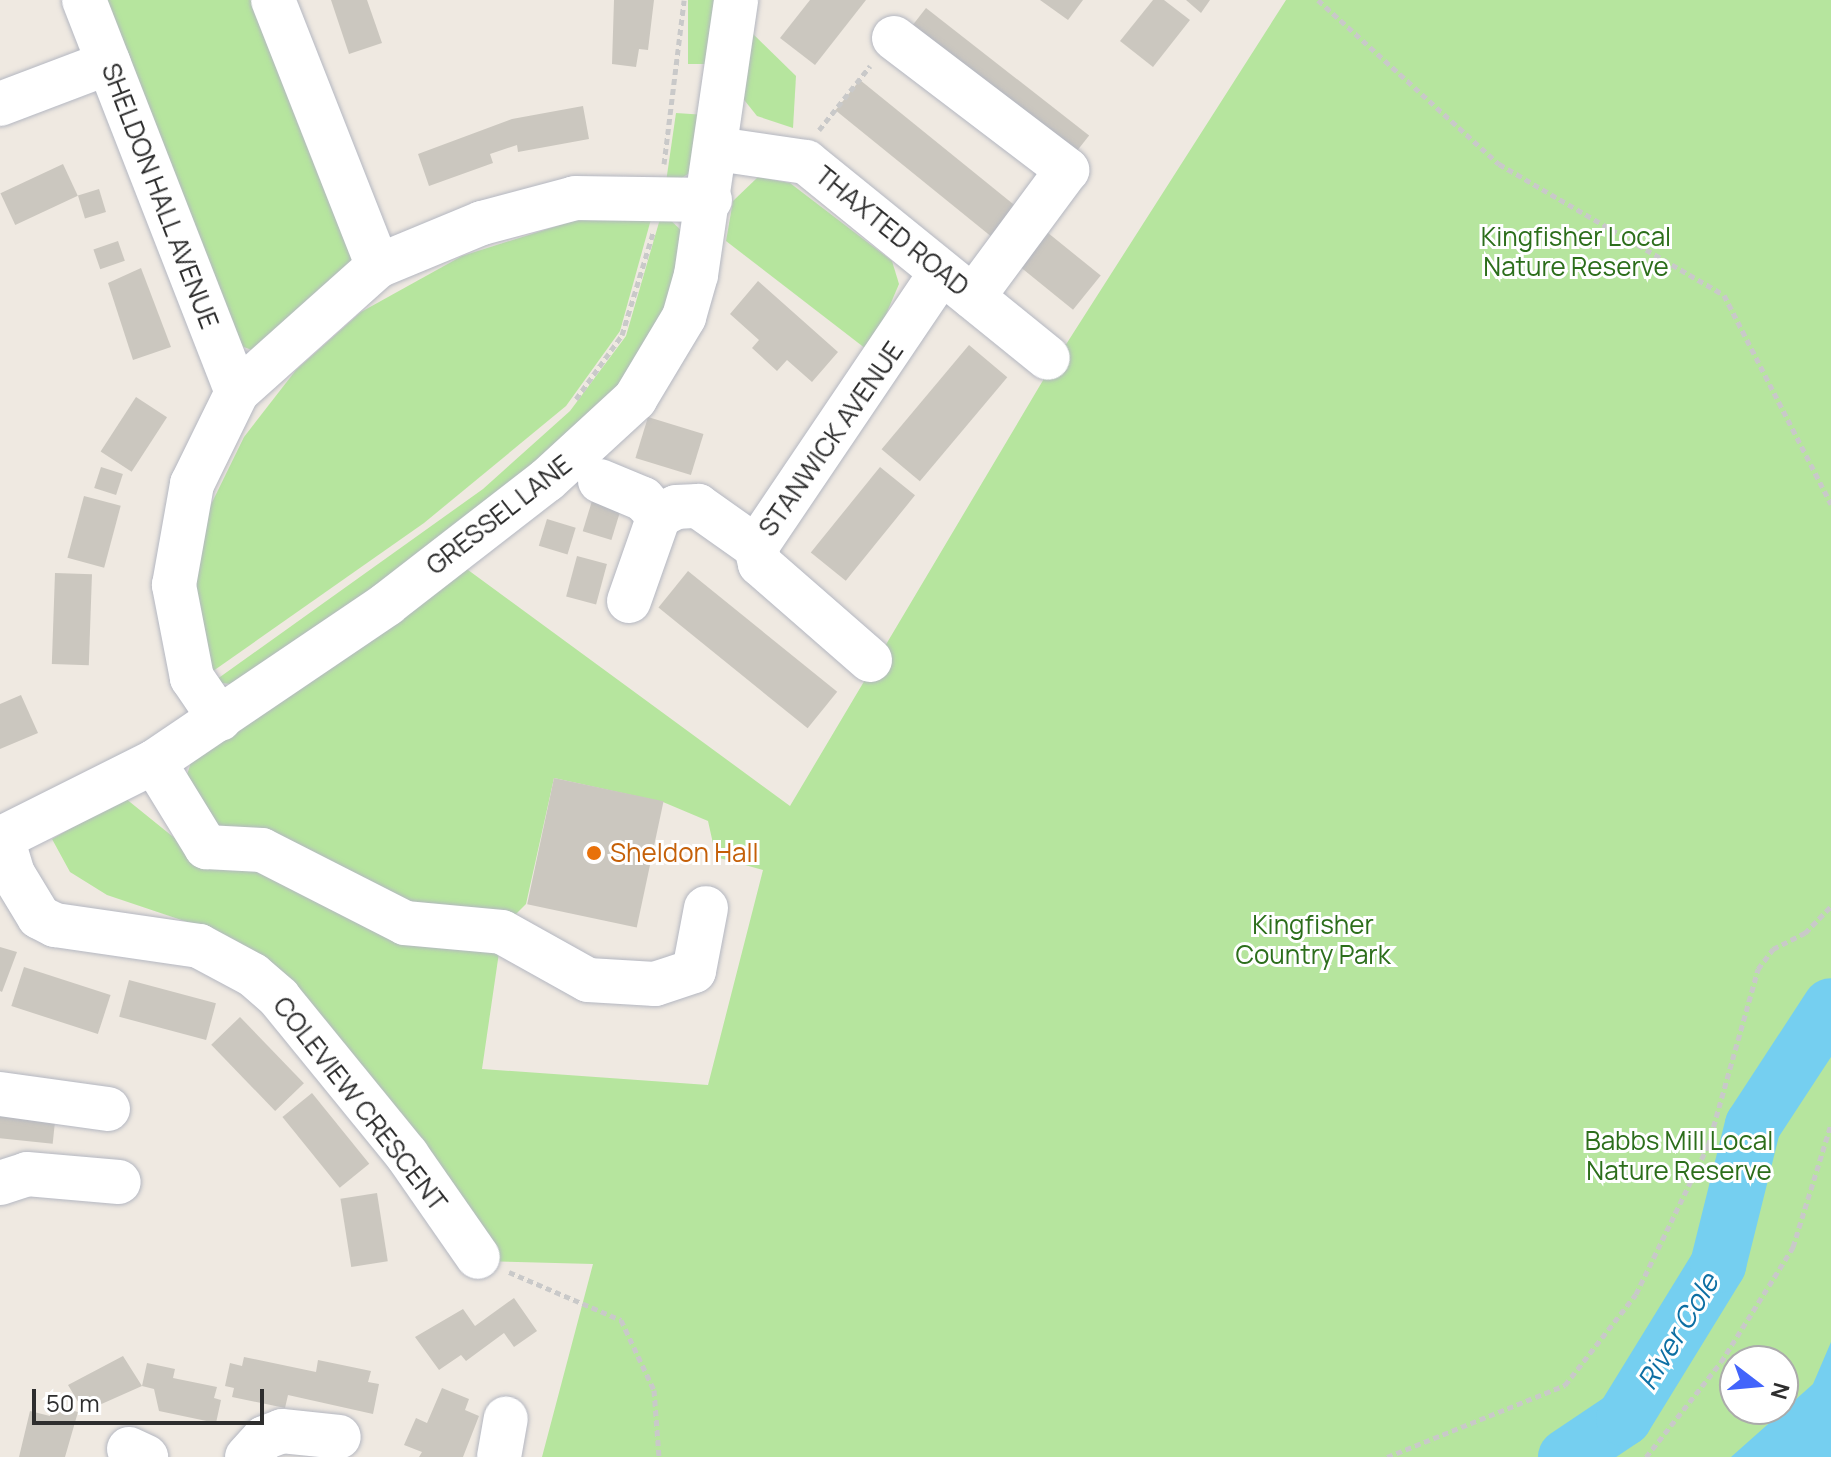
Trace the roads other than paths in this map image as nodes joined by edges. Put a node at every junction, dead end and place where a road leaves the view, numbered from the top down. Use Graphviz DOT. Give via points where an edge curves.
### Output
graph roads {
  1 [pos="84,0"];
  2 [pos="273,0"];
  3 [pos="736,0"];
  4 [pos="894,38"];
  5 [pos="108,63"];
  6 [pos="0,104"];
  7 [pos="717,149"];
  8 [pos="710,200"];
  9 [pos="378,266"];
  10 [pos="957,285"];
  11 [pos="1048,358"];
  12 [pos="237,392"];
  13 [pos="600,481"];
  14 [pos="659,516"];
  15 [pos="756,547"];
  16 [pos="629,601"];
  17 [pos="870,660"];
  18 [pos="220,719"];
  19 [pos="154,762"];
  20 [pos="1,839"];
  21 [pos="706,908"];
  22 [pos="0,1094"];
  23 [pos="108,1109"];
  24 [pos="119,1182"];
  25 [pos="0,1183"];
  26 [pos="478,1257"];
  27 [pos="339,1437"];
  28 [pos="250,1453"];
  1 -- 5 [label="street, SHELDON HALL AVENUE"];
  2 -- 9 [label="street"];
  3 -- 7 [label="street, GRESSEL LANE"];
  4 -- 10 [label="street, STANWICK AVENUE" via="1067,170"];
  5 -- 6 [label="street"];
  5 -- 12 [label="street, SHELDON HALL AVENUE"];
  7 -- 8 [label="street, GRESSEL LANE"];
  7 -- 10 [label="street, THAXTED ROAD" via="806,162 848,191"];
  8 -- 9 [label="street" via="575,198 482,223"];
  8 -- 18 [label="street, GRESSEL LANE" via="684,317 635,399 498,518"];
  9 -- 12 [label="street"];
  10 -- 11 [label="street, THAXTED ROAD"];
  10 -- 15 [label="street, STANWICK AVENUE"];
  12 -- 18 [label="street" via="192,484 174,585 192,678"];
  13 -- 14 [label="street" via="643,499"];
  14 -- 15 [label="street" via="698,506"];
  14 -- 16 [label="street"];
  15 -- 17 [label="street, STANWICK AVENUE" via="760,564"];
  18 -- 19 [label="street, GRESSEL LANE"];
  19 -- 20 [label="street, GRESSEL LANE"];
  19 -- 21 [label="street" via="206,847 262,850 405,923 502,932 588,980 655,984 694,971"];
  20 -- 26 [label="street, COLEVIEW CRESCENT" via="13,874 39,917 55,925 199,946 270,990 407,1155"];
  22 -- 23 [label="street"];
  24 -- 25 [label="street" via="27,1174"];
  27 -- 28 [label="street" via="282,1431"];
}
